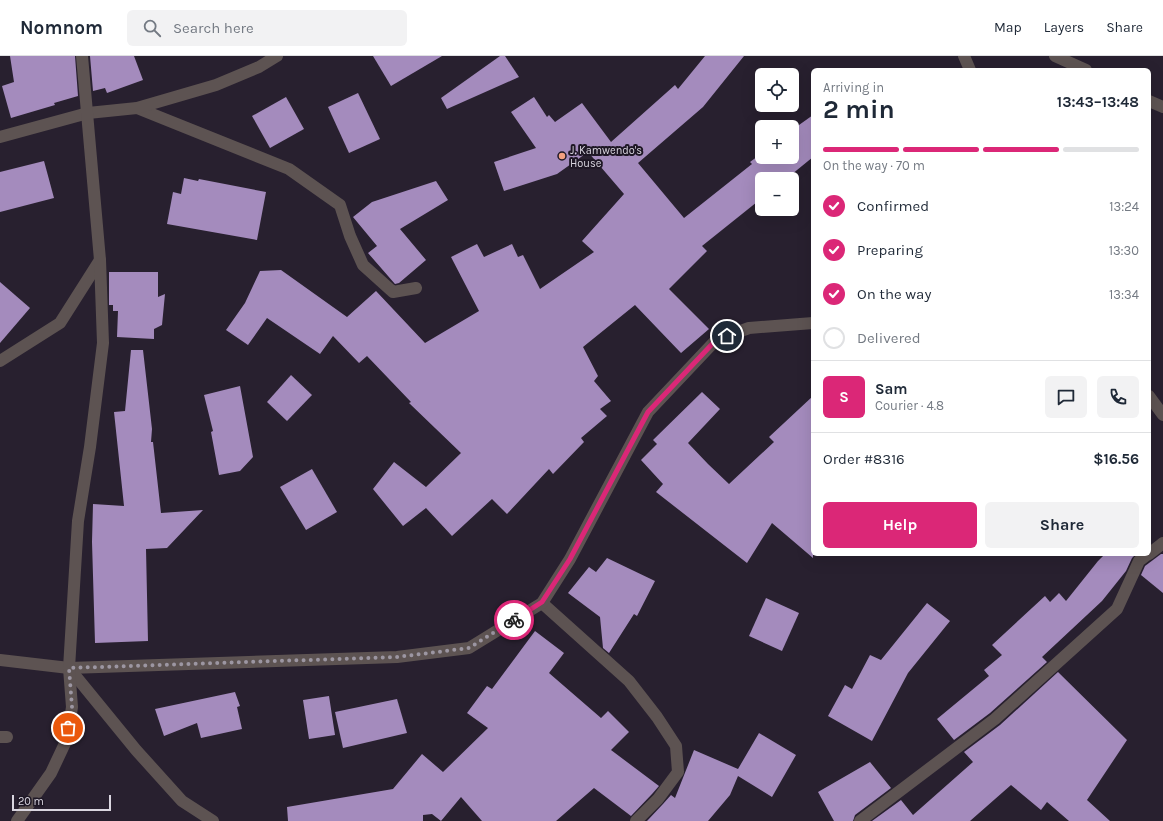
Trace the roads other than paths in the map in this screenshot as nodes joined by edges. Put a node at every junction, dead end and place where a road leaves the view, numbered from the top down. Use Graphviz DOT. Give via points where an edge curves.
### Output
graph roads {
  1 [pos="82,56"];
  2 [pos="277,56"];
  3 [pos="964,56"];
  4 [pos="1055,56"];
  5 [pos="969,68"];
  6 [pos="1082,68"];
  7 [pos="1151,102"];
  8 [pos="1163,107"];
  9 [pos="137,108"];
  10 [pos="88,113"];
  11 [pos="0,137"];
  12 [pos="100,260"];
  13 [pos="416,288"];
  14 [pos="811,323"];
  15 [pos="0,361"];
  16 [pos="1151,399"];
  17 [pos="1163,415"];
  18 [pos="1163,543"];
  19 [pos="1151,552"];
  20 [pos="1146,556"];
  21 [pos="542,602"];
  22 [pos="0,660"];
  23 [pos="69,668"];
  24 [pos="17,821"];
  25 [pos="213,821"];
  26 [pos="636,821"];
  27 [pos="860,821"];
  1 -- 10 [label="street"];
  2 -- 9 [label="street" via="259,67 216,85"];
  3 -- 5 [label="street"];
  4 -- 6 [label="street"];
  7 -- 8 [label="street"];
  9 -- 10 [label="street"];
  9 -- 13 [label="street" via="289,169 340,205 363,265 393,292"];
  10 -- 11 [label="street"];
  10 -- 12 [label="street"];
  12 -- 15 [label="street" via="60,324"];
  12 -- 23 [label="street" via="103,343 78,521"];
  14 -- 21 [label="street" via="749,328 716,340 648,412 570,559"];
  16 -- 17 [label="street"];
  18 -- 19 [label="street"];
  20 -- 27 [label="street" via="1139,561 1117,609 995,719"];
  21 -- 23 [label="street" via="469,648 397,657"];
  21 -- 26 [label="street" via="629,681 676,746 678,772 658,799"];
  22 -- 23 [label="street"];
  23 -- 24 [label="street" via="72,707 67,739 51,773"];
  23 -- 25 [label="street" via="136,750 182,801"];
}
